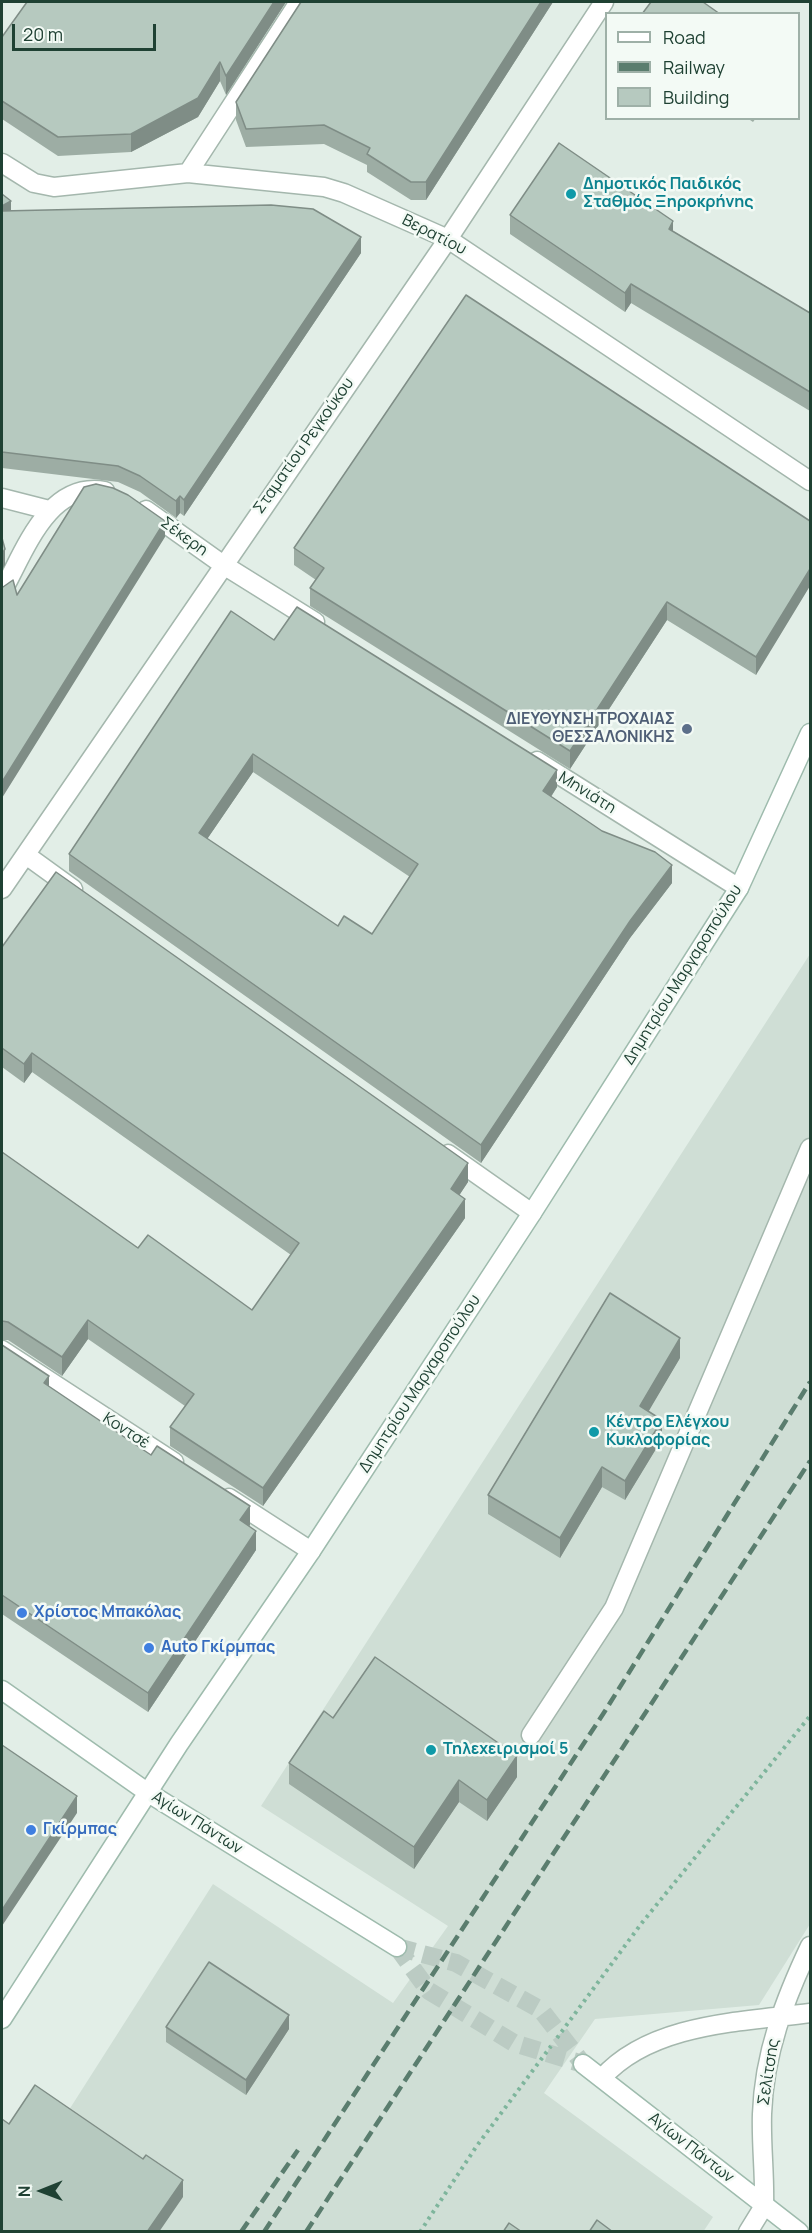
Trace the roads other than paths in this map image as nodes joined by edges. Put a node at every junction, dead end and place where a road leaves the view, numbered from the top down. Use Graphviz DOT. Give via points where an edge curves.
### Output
graph roads {
  1 [pos="299,2"];
  2 [pos="604,2"];
  3 [pos="2,163"];
  4 [pos="188,173"];
  5 [pos="448,239"];
  6 [pos="810,481"];
  7 [pos="2,498"];
  8 [pos="49,510"];
  9 [pos="222,564"];
  10 [pos="2,592"];
  11 [pos="334,634"];
  12 [pos="810,733"];
  13 [pos="526,755"];
  14 [pos="26,855"];
  15 [pos="739,888"];
  16 [pos="2,889"];
  17 [pos="84,896"];
  18 [pos="434,1144"];
  19 [pos="810,1148"];
  20 [pos="532,1213"];
  21 [pos="2,1350"];
  22 [pos="191,1473"];
  23 [pos="211,1486"];
  24 [pos="311,1551"];
  25 [pos="2,1690"];
  26 [pos="531,1735"];
  27 [pos="147,1792"];
  28 [pos="810,1946"];
  29 [pos="397,1947"];
  30 [pos="810,2013"];
  31 [pos="778,2017"];
  32 [pos="2,2019"];
  33 [pos="583,2064"];
  34 [pos="602,2078"];
  35 [pos="764,2206"];
  36 [pos="748,2232"];
  37 [pos="799,2232"];
  1 -- 4 [label="street"];
  2 -- 5 [label="street, Σταματίου Ρεγκούκου"];
  3 -- 4 [label="street, Βερατίου" via="34,183 54,187"];
  4 -- 5 [label="street, Βερατίου" via="331,189"];
  5 -- 6 [label="street, Βερατίου"];
  5 -- 9 [label="street, Σταματίου Ρεγκούκου"];
  7 -- 8 [label="street"];
  8 -- 9 [label="street, Σέκερη" via="76,493 96,489 130,499"];
  8 -- 10 [label="street, Σέκερη"];
  9 -- 11 [label="street"];
  9 -- 14 [label="street, Σταματίου Ρεγκούκου"];
  12 -- 15 [label="street, Δημητρίου Μαργαροπούλου"];
  13 -- 15 [label="street, Μηνιάτη"];
  14 -- 16 [label="street, Σταματίου Ρεγκούκου"];
  14 -- 17 [label="street"];
  15 -- 20 [label="street, Δημητρίου Μαργαροπούλου"];
  18 -- 20 [label="street"];
  19 -- 26 [label="street" via="614,1608"];
  20 -- 24 [label="street, Δημητρίου Μαργαροπούλου"];
  21 -- 22 [label="street, Κοντσέ"];
  23 -- 24 [label="street"];
  24 -- 27 [label="street, Δημητρίου Μαργαροπούλου"];
  25 -- 27 [label="street, Αγίων Πάντων"];
  27 -- 29 [label="street, Αγίων Πάντων"];
  27 -- 32 [label="street, Δημητρίου Μαργαροπούλου"];
  28 -- 31 [label="street, Σελίτσης"];
  30 -- 31 [label="street"];
  31 -- 34 [label="street" via="706,2028 657,2041 627,2055"];
  31 -- 35 [label="street, Σελίτσης" via="763,2094"];
  33 -- 34 [label="street, Αγίων Πάντων"];
  34 -- 35 [label="street, Αγίων Πάντων"];
  35 -- 36 [label="street"];
  35 -- 37 [label="street, Αγίων Πάντων"];
}
